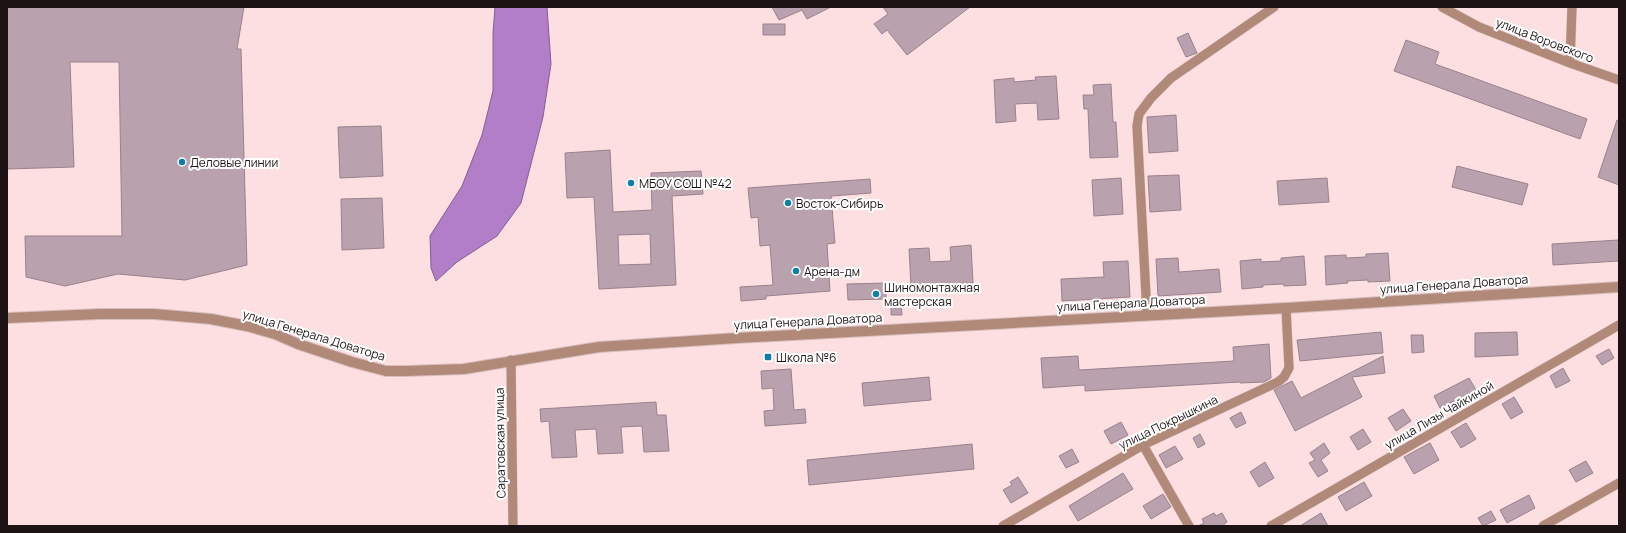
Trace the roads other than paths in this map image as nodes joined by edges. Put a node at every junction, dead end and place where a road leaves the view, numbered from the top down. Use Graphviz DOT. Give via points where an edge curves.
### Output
graph roads {
  1 [pos="1274,7"];
  2 [pos="1442,7"];
  3 [pos="1572,7"];
  4 [pos="1570,64"];
  5 [pos="1619,80"];
  6 [pos="1619,287"];
  7 [pos="1286,308"];
  8 [pos="1147,315"];
  9 [pos="7,318"];
  10 [pos="1619,325"];
  11 [pos="511,360"];
  12 [pos="1143,445"];
  13 [pos="1619,483"];
  14 [pos="513,526"];
  15 [pos="1003,526"];
  16 [pos="1189,526"];
  17 [pos="1271,526"];
  18 [pos="1543,526"];
  1 -- 8 [label="street" via="1171,78 1139,114 1137,126"];
  2 -- 4 [label="street, улица Воровского" via="1479,27"];
  3 -- 4 [label="street"];
  4 -- 5 [label="street, улица Воровского"];
  6 -- 7 [label="street, улица Генерала Доватора"];
  7 -- 8 [label="street, улица Генерала Доватора"];
  7 -- 12 [label="street, улица Покрышкина" via="1289,368 1284,377"];
  8 -- 11 [label="street, улица Генерала Доватора" via="614,346"];
  9 -- 11 [label="street, улица Генерала Доватора" via="154,314 212,319 275,334 298,344 386,371 464,369"];
  10 -- 17 [label="street, улица Лизы Чайкиной"];
  11 -- 14 [label="street, Саратовская улица"];
  12 -- 15 [label="street, улица Покрышкина"];
  12 -- 16 [label="street"];
  13 -- 18 [label="street"];
}
